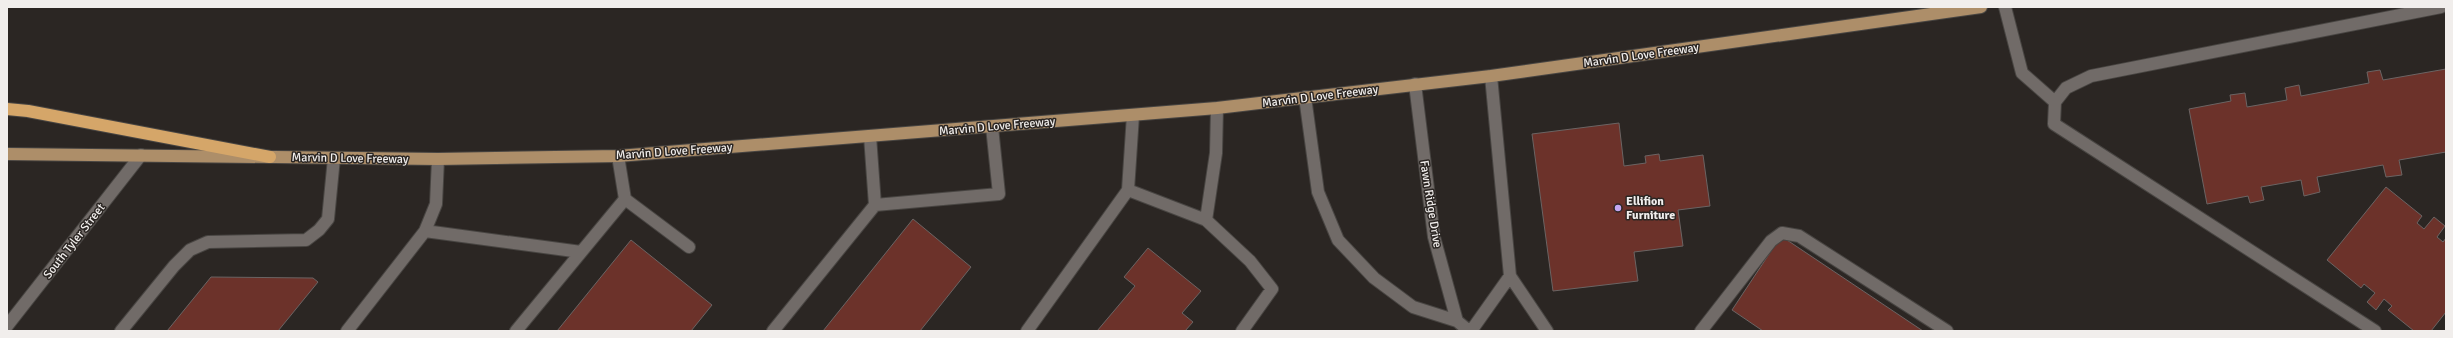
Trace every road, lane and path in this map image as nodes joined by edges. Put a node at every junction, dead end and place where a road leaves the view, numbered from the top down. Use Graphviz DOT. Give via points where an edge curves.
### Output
graph roads {
  1 [pos="1981,7"];
  2 [pos="2005,7"];
  3 [pos="2441,7"];
  4 [pos="1491,76"];
  5 [pos="1415,84"];
  6 [pos="1305,97"];
  7 [pos="2054,102"];
  8 [pos="1217,108"];
  9 [pos="7,109"];
  10 [pos="1134,115"];
  11 [pos="992,126"];
  12 [pos="870,136"];
  13 [pos="7,154"];
  14 [pos="141,155"];
  15 [pos="618,156"];
  16 [pos="270,157"];
  17 [pos="334,158"];
  18 [pos="438,159"];
  19 [pos="1128,190"];
  20 [pos="625,199"];
  21 [pos="875,205"];
  22 [pos="1206,220"];
  23 [pos="425,231"];
  24 [pos="689,247"];
  25 [pos="581,252"];
  26 [pos="1510,276"];
  27 [pos="1457,321"];
  28 [pos="7,326"];
  29 [pos="121,331"];
  30 [pos="347,331"];
  31 [pos="516,331"];
  32 [pos="773,331"];
  33 [pos="1026,331"];
  34 [pos="1242,331"];
  35 [pos="1470,331"];
  36 [pos="1547,331"];
  37 [pos="1701,331"];
  38 [pos="1947,331"];
  39 [pos="2375,331"];
  1 -- 4 [label="main road, Marvin D Love Freeway"];
  2 -- 7 [label="street" via="2022,73"];
  3 -- 7 [label="street" via="2091,76 2066,88"];
  4 -- 5 [label="main road, Marvin D Love Freeway"];
  4 -- 26 [label="street"];
  5 -- 6 [label="main road, Marvin D Love Freeway"];
  5 -- 27 [label="street, Fawn Ridge Drive" via="1434,237"];
  6 -- 8 [label="main road, Marvin D Love Freeway"];
  6 -- 27 [label="street" via="1318,192 1338,240 1374,278 1413,307"];
  7 -- 39 [label="street" via="2054,124"];
  8 -- 10 [label="main road, Marvin D Love Freeway"];
  8 -- 22 [label="street" via="1216,153"];
  9 -- 16 [label="highway" via="28,110"];
  10 -- 11 [label="main road, Marvin D Love Freeway"];
  10 -- 19 [label="street"];
  11 -- 12 [label="main road, Marvin D Love Freeway"];
  11 -- 21 [label="street" via="998,194"];
  12 -- 15 [label="main road, Marvin D Love Freeway"];
  12 -- 21 [label="street"];
  13 -- 14 [label="main road, Marvin D Love Freeway"];
  14 -- 16 [label="main road, Marvin D Love Freeway"];
  14 -- 28 [label="street, South Tyler Street"];
  15 -- 18 [label="main road, Marvin D Love Freeway"];
  15 -- 20 [label="street"];
  16 -- 17 [label="main road, Marvin D Love Freeway"];
  17 -- 18 [label="main road, Marvin D Love Freeway"];
  17 -- 29 [label="street" via="328,219 319,230 306,240 208,242 190,250"];
  18 -- 23 [label="street" via="436,204"];
  19 -- 22 [label="street"];
  19 -- 33 [label="street"];
  20 -- 24 [label="street"];
  20 -- 25 [label="street"];
  21 -- 32 [label="street"];
  22 -- 34 [label="street" via="1250,261 1272,289"];
  23 -- 25 [label="street"];
  23 -- 30 [label="street"];
  25 -- 31 [label="street"];
  26 -- 35 [label="street"];
  26 -- 36 [label="street"];
  27 -- 35 [label="street"];
  37 -- 38 [label="street" via="1771,241 1782,233 1799,236"];
}
